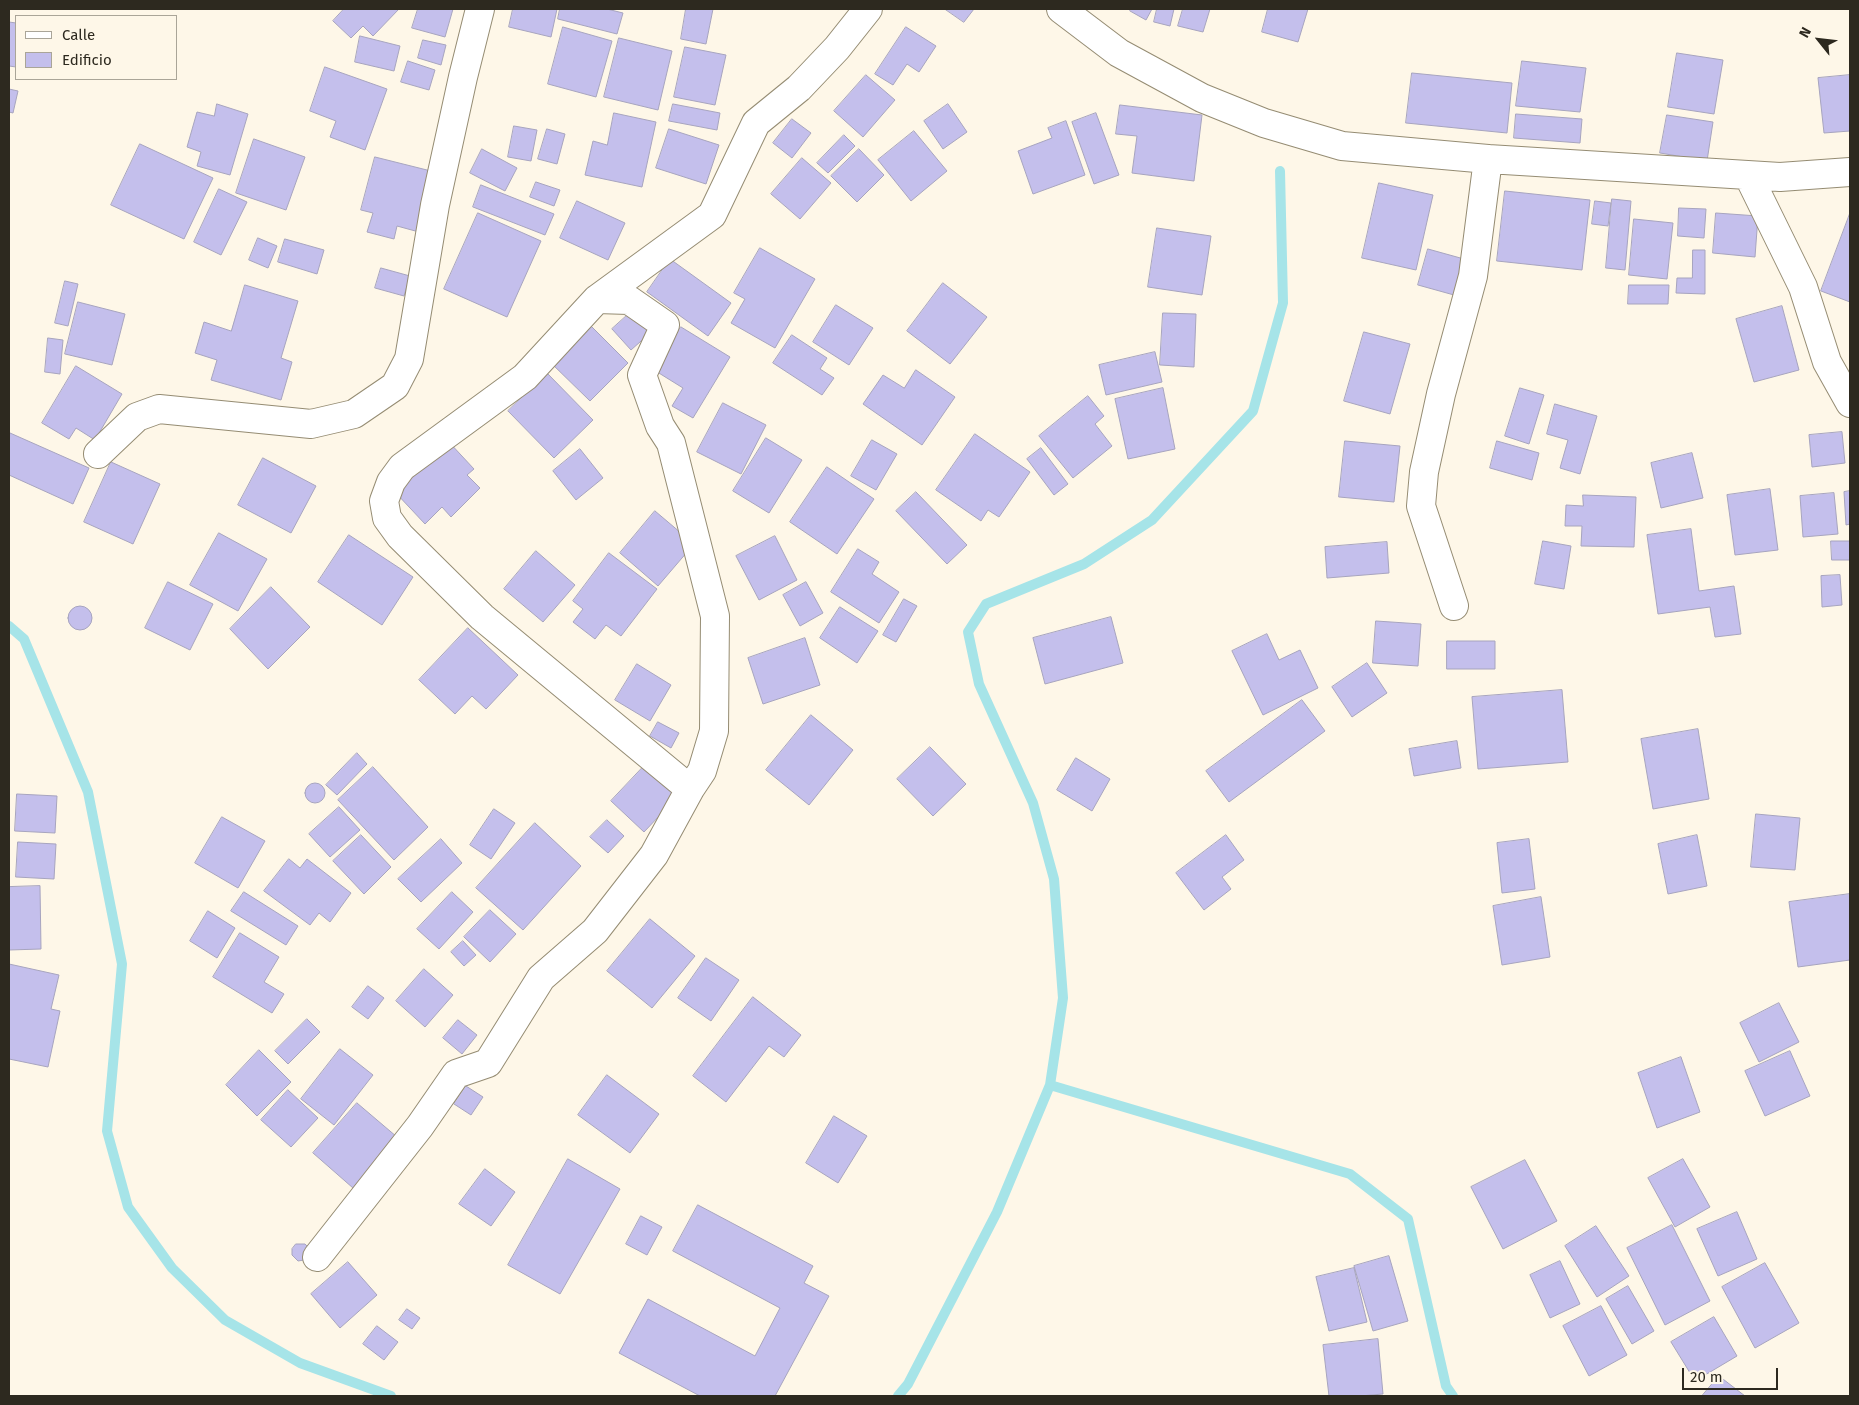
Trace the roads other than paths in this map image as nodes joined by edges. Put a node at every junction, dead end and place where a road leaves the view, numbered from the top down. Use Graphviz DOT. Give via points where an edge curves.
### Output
graph roads {
  1 [pos="480,9"];
  2 [pos="868,9"];
  3 [pos="1061,9"];
  4 [pos="1488,159"];
  5 [pos="1850,172"];
  6 [pos="1748,175"];
  7 [pos="597,299"];
  8 [pos="1850,403"];
  9 [pos="98,454"];
  10 [pos="1454,606"];
  11 [pos="690,789"];
  12 [pos="317,1257"];
  1 -- 9 [label="street" via="437,197 409,359 395,386 354,414 311,424 159,409 137,417"];
  2 -- 7 [label="street" via="799,88 756,123 712,215"];
  3 -- 4 [label="street" via="1119,53 1202,98 1264,123 1342,146"];
  4 -- 6 [label="street"];
  4 -- 10 [label="street" via="1473,276 1439,404 1424,472 1421,506"];
  5 -- 6 [label="street"];
  6 -- 8 [label="street" via="1803,287 1827,362"];
  7 -- 11 [label="street" via="629,300 665,325 642,375 660,426 671,443 715,616 714,731 702,771"];
  7 -- 11 [label="street" via="525,376 402,467 391,482 384,501 387,518 400,536 482,617"];
  11 -- 12 [label="street" via="654,855 595,931 541,978 488,1063 456,1074 420,1126"];
}
